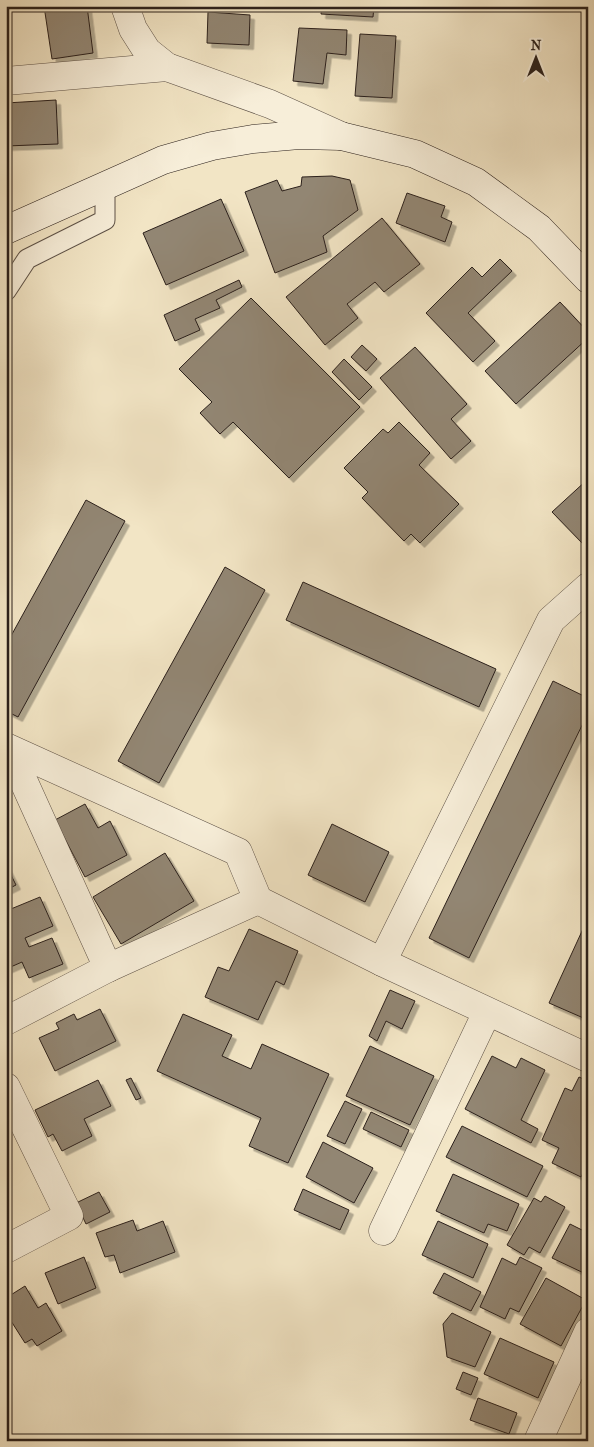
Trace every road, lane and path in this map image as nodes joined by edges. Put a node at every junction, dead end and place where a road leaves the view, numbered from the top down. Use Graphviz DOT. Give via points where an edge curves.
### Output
graph roads {
  1 [pos="125,6"];
  2 [pos="167,67"];
  3 [pos="6,81"];
  4 [pos="341,136"];
  5 [pos="104,187"];
  6 [pos="6,230"];
  7 [pos="588,278"];
  8 [pos="6,291"];
  9 [pos="588,587"];
  10 [pos="8,748"];
  11 [pos="258,900"];
  12 [pos="382,962"];
  13 [pos="108,968"];
  14 [pos="487,1012"];
  15 [pos="6,1021"];
  16 [pos="588,1058"];
  17 [pos="6,1087"];
  18 [pos="383,1231"];
  19 [pos="6,1249"];
  20 [pos="588,1332"];
  21 [pos="538,1441"];
  1 -- 2 [label="street" via="133,29 147,51"];
  2 -- 3 [label="street"];
  2 -- 4 [label="street" via="270,104"];
  4 -- 5 [label="street" via="300,135 212,146 163,160"];
  4 -- 7 [label="street" via="414,154 476,182 539,228"];
  5 -- 6 [label="street"];
  5 -- 8 [label="lane" via="105,220 27,259"];
  9 -- 12 [label="street" via="552,620"];
  10 -- 11 [label="street" via="238,852"];
  10 -- 13 [label="street"];
  11 -- 12 [label="street"];
  11 -- 13 [label="street"];
  12 -- 14 [label="street"];
  13 -- 15 [label="street"];
  14 -- 16 [label="street"];
  14 -- 18 [label="street"];
  17 -- 19 [label="street" via="69,1216"];
  20 -- 21 [label="street"];
}
